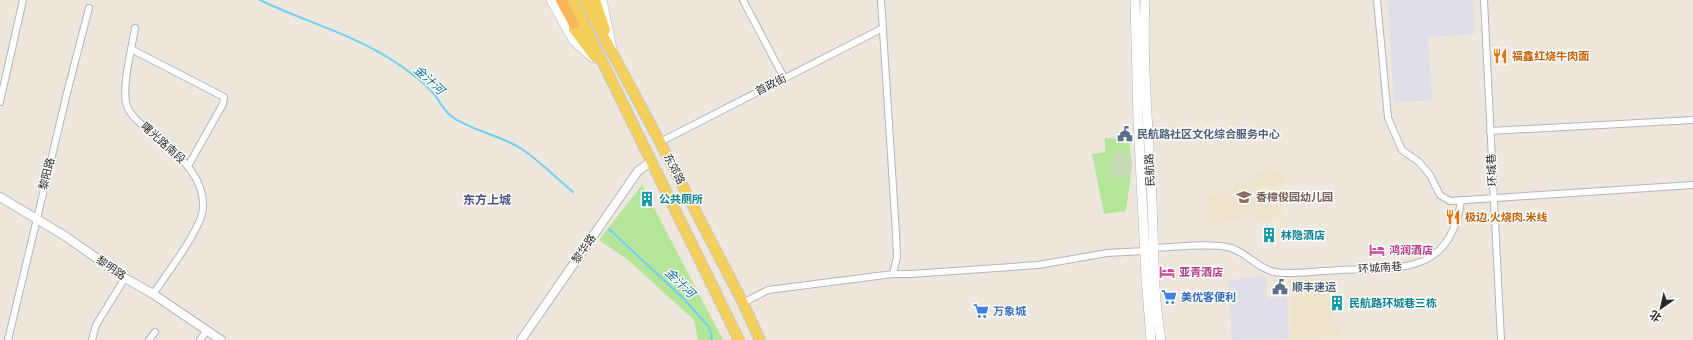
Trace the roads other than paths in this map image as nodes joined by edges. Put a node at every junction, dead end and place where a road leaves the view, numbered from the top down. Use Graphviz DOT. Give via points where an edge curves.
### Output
graph roads {
  1 [pos="23,0"];
  2 [pos="551,0"];
  3 [pos="561,0"];
  4 [pos="572,0"];
  5 [pos="584,0"];
  6 [pos="595,0"];
  7 [pos="602,0"];
  8 [pos="743,0"];
  9 [pos="881,0"];
  10 [pos="1135,0"];
  11 [pos="1144,0"];
  12 [pos="1377,0"];
  13 [pos="1484,0"];
  14 [pos="89,8"];
  15 [pos="574,24"];
  16 [pos="135,28"];
  17 [pos="883,28"];
  18 [pos="131,50"];
  19 [pos="620,69"];
  20 [pos="609,76"];
  21 [pos="784,78"];
  22 [pos="0,102"];
  23 [pos="1693,120"];
  24 [pos="1490,131"];
  25 [pos="660,142"];
  26 [pos="652,161"];
  27 [pos="188,166"];
  28 [pos="1693,185"];
  29 [pos="0,197"];
  30 [pos="1494,197"];
  31 [pos="1461,200"];
  32 [pos="36,218"];
  33 [pos="1154,248"];
  34 [pos="1145,250"];
  35 [pos="892,274"];
  36 [pos="125,278"];
  37 [pos="153,294"];
  38 [pos="744,303"];
  39 [pos="207,330"];
  40 [pos="155,332"];
  41 [pos="8,340"];
  42 [pos="92,340"];
  43 [pos="149,340"];
  44 [pos="200,340"];
  45 [pos="221,340"];
  46 [pos="521,340"];
  47 [pos="739,340"];
  48 [pos="760,340"];
  49 [pos="1151,340"];
  50 [pos="1161,340"];
  51 [pos="1501,340"];
  1 -- 22 [label="street"];
  2 -- 20 [label="main road" via="574,40 602,65"];
  3 -- 15 [label="highway"];
  4 -- 20 [label="main road, 东郊路"];
  5 -- 19 [label="main road, 东郊路"];
  6 -- 19 [label="main road"];
  7 -- 19 [label="main road" via="613,51"];
  8 -- 21 [label="street"];
  9 -- 17 [label="street"];
  10 -- 34 [label="main road, 民航路"];
  11 -- 33 [label="main road, 民航路"];
  12 -- 31 [label="street" via="1388,118 1402,150 1419,162 1430,175 1440,195 1450,201"];
  13 -- 24 [label="street, 环城巷"];
  14 -- 32 [label="street, 黎阳路"];
  15 -- 20 [label="main road" via="578,35"];
  16 -- 18 [label="street, 曙光路南段"];
  17 -- 21 [label="street, 首政街"];
  17 -- 35 [label="street" via="897,257"];
  18 -- 27 [label="street, 曙光路南段" via="126,83 127,108"];
  18 -- 27 [label="street" via="224,97 223,104"];
  19 -- 25 [label="main road, 东郊路"];
  20 -- 26 [label="main road, 东郊路"];
  21 -- 25 [label="street, 首政街"];
  23 -- 24 [label="street"];
  24 -- 30 [label="street, 环城巷"];
  25 -- 38 [label="main road, 东郊路"];
  26 -- 46 [label="street, 黎华路" via="638,171"];
  26 -- 47 [label="main road, 东郊路"];
  27 -- 37 [label="street, 曙光路南段" via="199,184 202,196 201,220"];
  28 -- 30 [label="street"];
  29 -- 32 [label="street, 黎明路"];
  30 -- 31 [label="street"];
  30 -- 51 [label="street, 环城巷"];
  31 -- 33 [label="street, 环城南巷" via="1456,224 1446,244 1437,254 1425,261 1408,266 1275,272 1257,265 1230,248"];
  32 -- 36 [label="street, 黎明路"];
  32 -- 41 [label="street, 黎阳路"];
  33 -- 50 [label="main road, 民航路"];
  34 -- 35 [label="street" via="1107,253 1038,265"];
  34 -- 49 [label="main road, 民航路"];
  35 -- 38 [label="street" via="768,290"];
  36 -- 37 [label="street, 黎明路"];
  36 -- 42 [label="street" via="96,325"];
  37 -- 39 [label="street, 黎明路"];
  38 -- 48 [label="main road, 东郊路"];
  39 -- 44 [label="street"];
  39 -- 45 [label="street, 黎明路"];
  40 -- 43 [label="street"];
}
